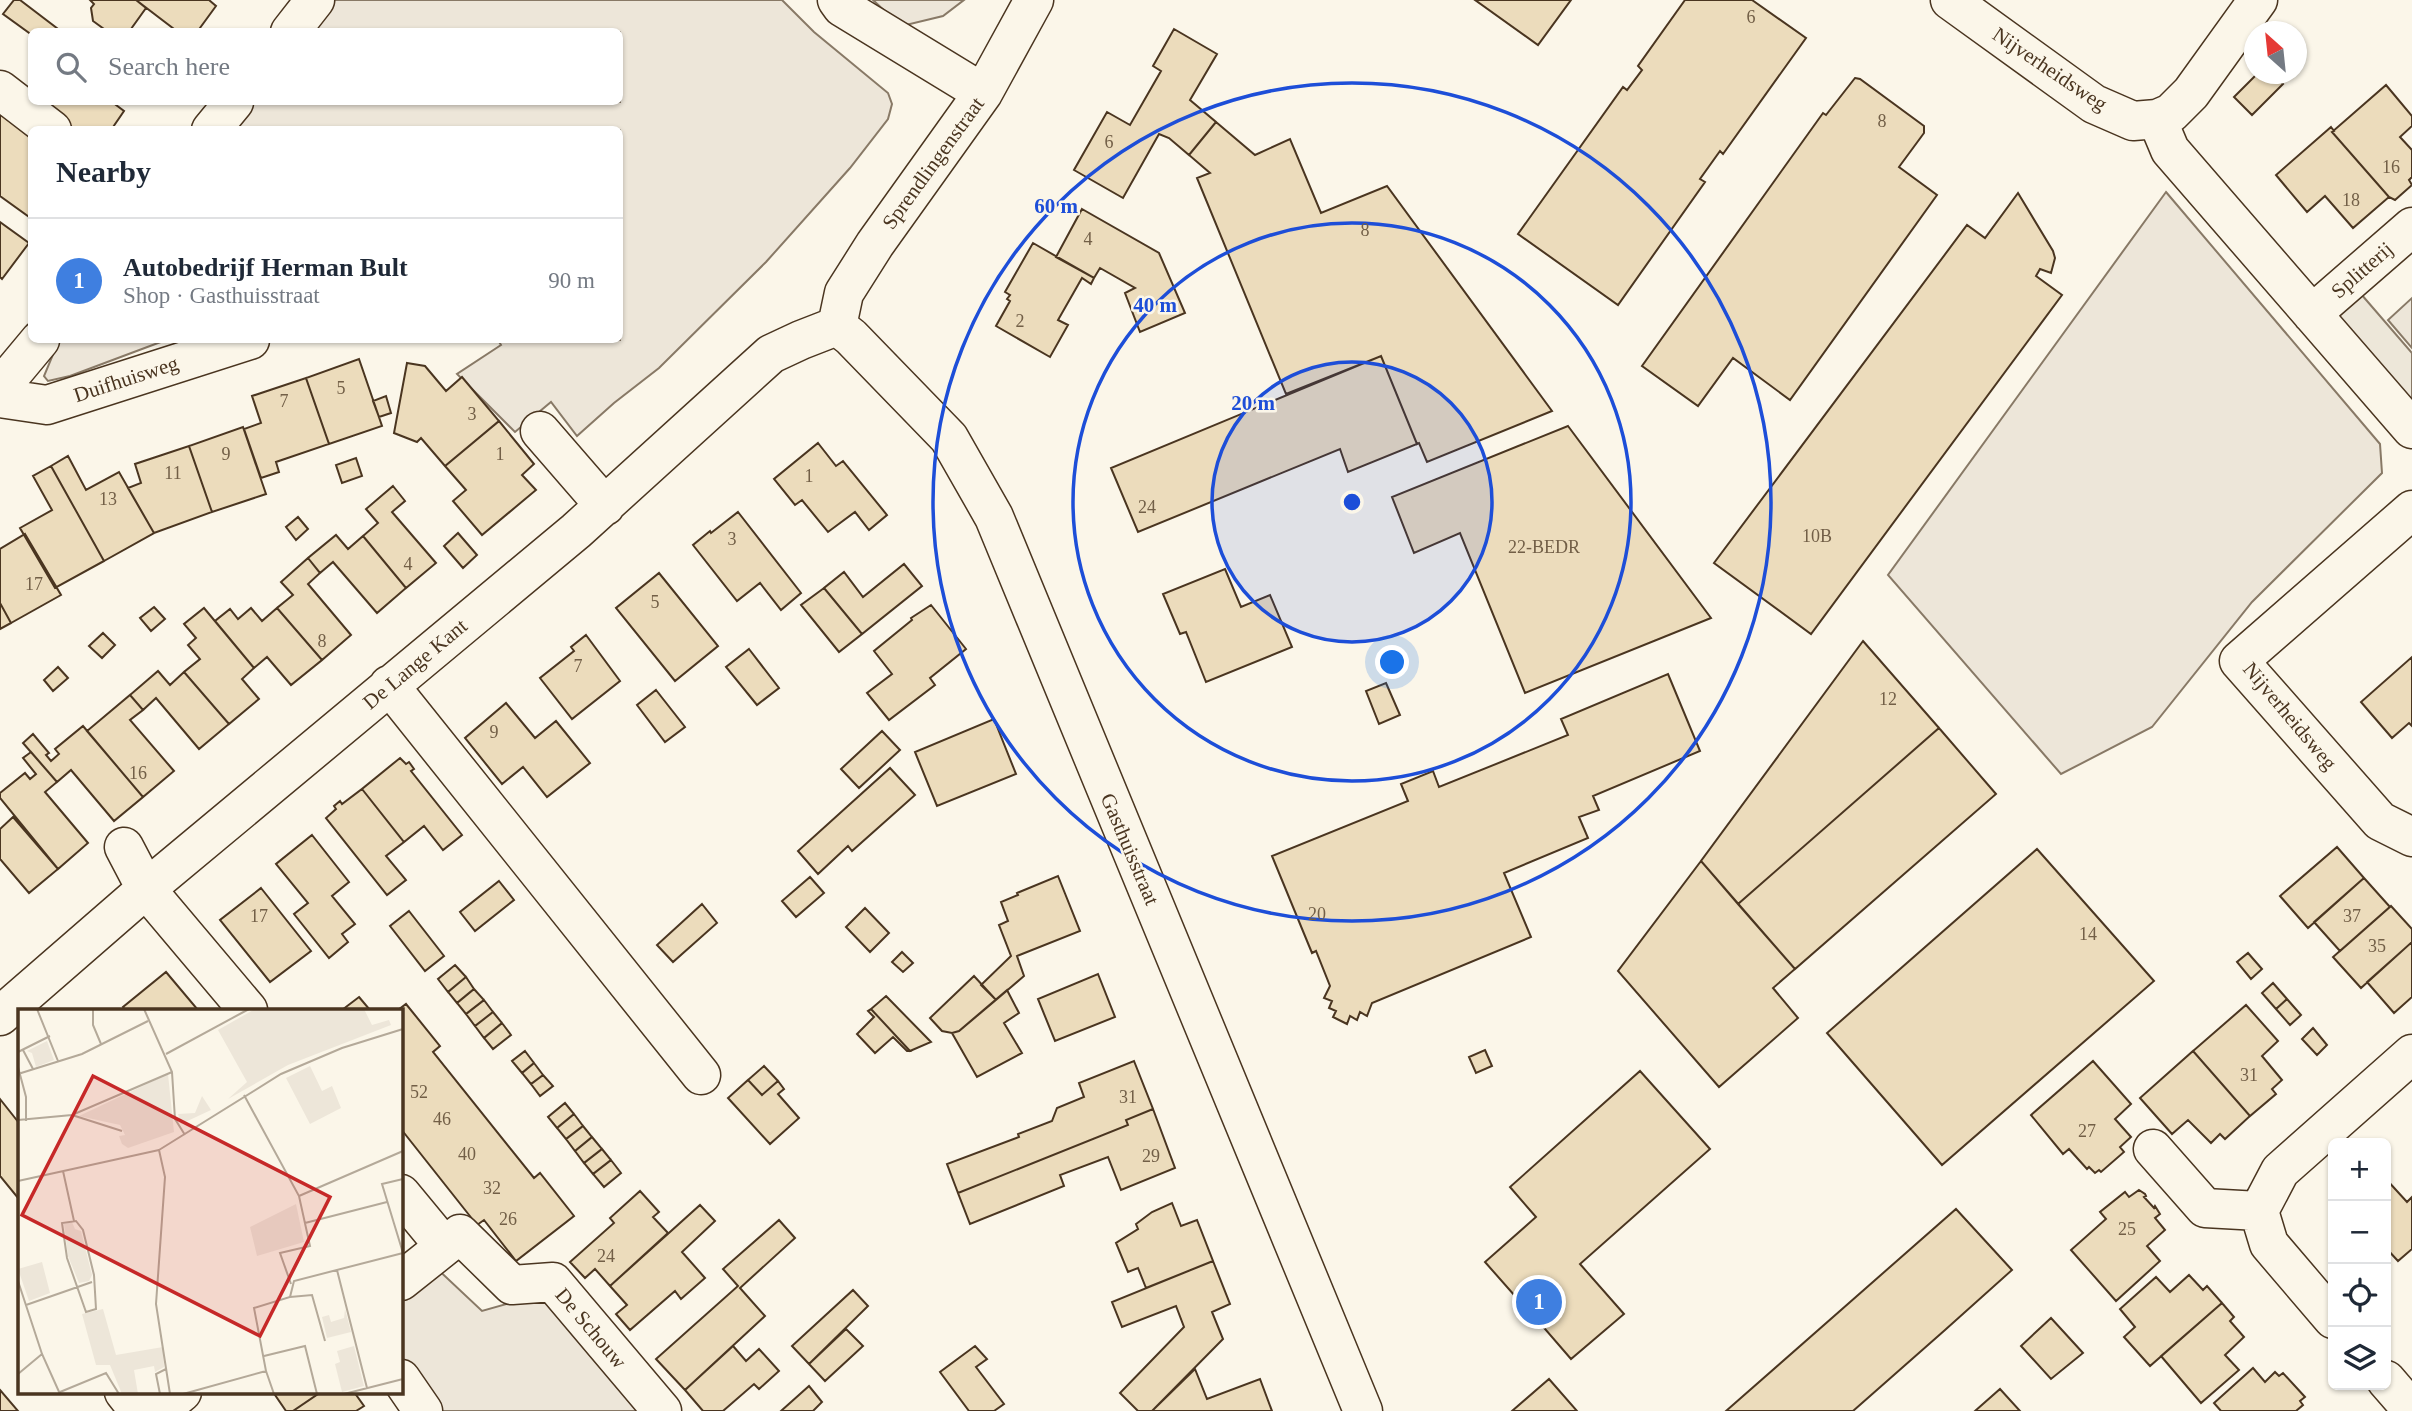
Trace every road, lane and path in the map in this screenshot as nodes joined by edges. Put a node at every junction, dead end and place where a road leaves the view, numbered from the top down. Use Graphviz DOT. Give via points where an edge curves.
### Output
graph roads {
  1 [pos="315,0"];
  2 [pos="838,0"];
  3 [pos="1034,0"];
  4 [pos="1950,0"];
  5 [pos="2258,0"];
  6 [pos="292,28"];
  7 [pos="0,90"];
  8 [pos="983,93"];
  9 [pos="231,105"];
  10 [pos="2157,119"];
  11 [pos="47,126"];
  12 [pos="214,126"];
  13 [pos="2412,227"];
  14 [pos="2312,314"];
  15 [pos="837,326"];
  16 [pos="38,343"];
  17 [pos="241,343"];
  18 [pos="0,388"];
  19 [pos="0,398"];
  20 [pos="2412,429"];
  21 [pos="540,431"];
  22 [pos="605,506"];
  23 [pos="2412,510"];
  24 [pos="389,685"];
  25 [pos="2412,837"];
  26 [pos="124,847"];
  27 [pos="146,889"];
  28 [pos="247,1009"];
  29 [pos="0,1016"];
  30 [pos="2412,1054"];
  31 [pos="701,1075"];
  32 [pos="2153,1149"];
  33 [pos="402,1195"];
  34 [pos="2259,1211"];
  35 [pos="444,1246"];
  36 [pos="402,1280"];
  37 [pos="2328,1313"];
  38 [pos="402,1380"];
  39 [pos="2391,1386"];
  40 [pos="126,1394"];
  41 [pos="179,1394"];
  42 [pos="2412,1410"];
  43 [pos="139,1411"];
  44 [pos="159,1411"];
  45 [pos="423,1411"];
  46 [pos="662,1411"];
  47 [pos="1363,1411"];
  1 -- 6 [label="street"];
  2 -- 8 [label="street" via="842,7"];
  3 -- 8 [label="street, Sprendlingenstraat"];
  4 -- 10 [label="street, Nijverheidsweg" via="2094,104 2133,121"];
  5 -- 10 [label="street" via="2191,93 2171,113"];
  7 -- 11 [label="street"];
  8 -- 15 [label="street, Sprendlingenstraat" via="869,253 844,293"];
  9 -- 12 [label="street"];
  10 -- 14 [label="street" via="2170,150"];
  13 -- 14 [label="street, Splitterij"];
  14 -- 20 [label="street"];
  15 -- 22 [label="street, De Lange Kant" via="771,354"];
  15 -- 47 [label="street, Gasthuisstraat" via="949,438 994,517"];
  16 -- 18 [label="street"];
  17 -- 19 [label="street, Duifhuisweg" via="47,405"];
  21 -- 22 [label="street"];
  22 -- 24 [label="street, De Lange Kant"];
  23 -- 25 [label="street, Nijverheidsweg" via="2239,661 2381,821"];
  24 -- 27 [label="street, De Lange Kant"];
  24 -- 31 [label="street"];
  26 -- 27 [label="street"];
  27 -- 28 [label="street"];
  27 -- 29 [label="street, De Lange Kant"];
  30 -- 34 [label="street" via="2280,1171"];
  32 -- 34 [label="street" via="2205,1208"];
  33 -- 35 [label="street"];
  34 -- 37 [label="street" via="2269,1244"];
  35 -- 36 [label="street"];
  35 -- 46 [label="street, De Schouw" via="460,1234 512,1285 553,1282"];
  38 -- 45 [label="street"];
  39 -- 42 [label="street"];
  40 -- 43 [label="street"];
  41 -- 44 [label="street"];
}
